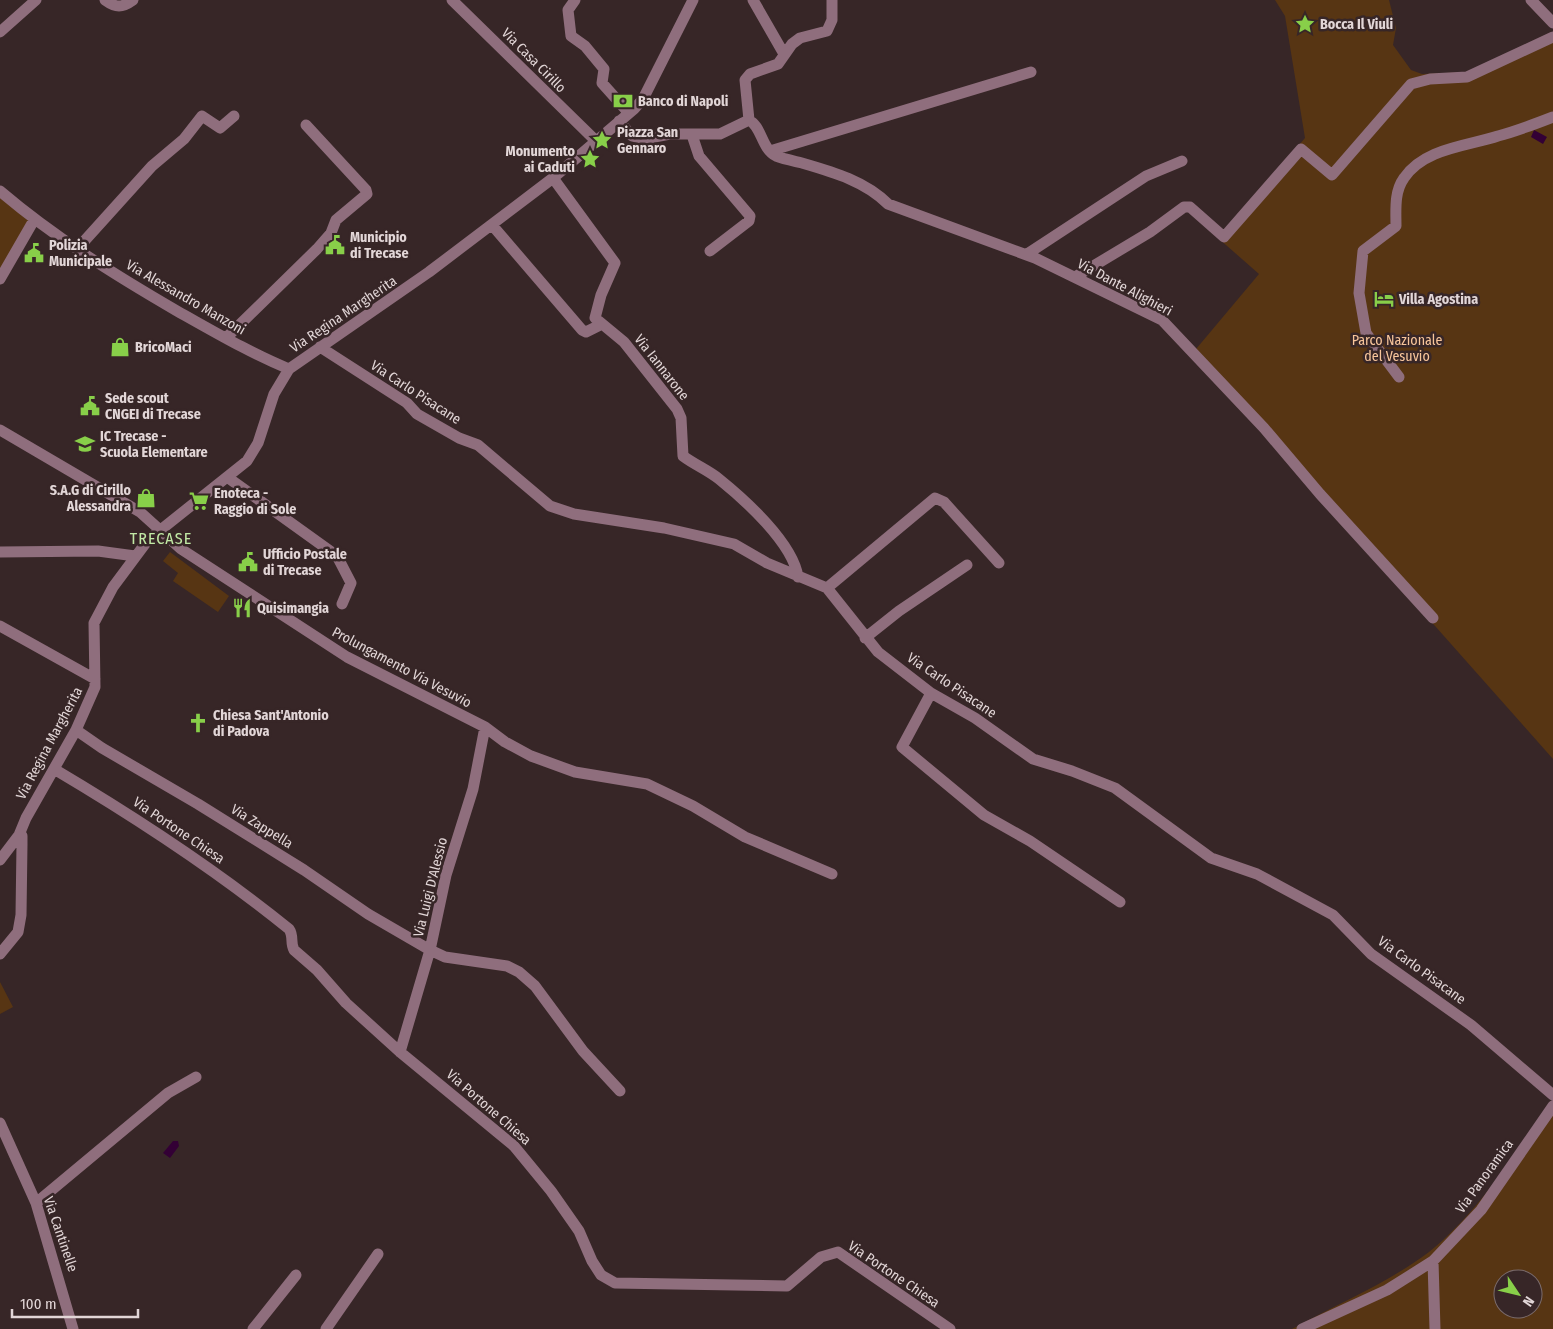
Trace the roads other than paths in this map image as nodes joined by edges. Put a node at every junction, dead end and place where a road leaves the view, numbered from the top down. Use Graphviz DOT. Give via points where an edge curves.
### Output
graph roads {
  1 [pos="36,0"];
  2 [pos="105,0"];
  3 [pos="133,0"];
  4 [pos="452,0"];
  5 [pos="575,0"];
  6 [pos="693,0"];
  7 [pos="753,0"];
  8 [pos="832,0"];
  9 [pos="1531,0"];
  10 [pos="1553,23"];
  11 [pos="0,32"];
  12 [pos="1553,37"];
  13 [pos="784,54"];
  14 [pos="1031,72"];
  15 [pos="234,116"];
  16 [pos="624,117"];
  17 [pos="1553,117"];
  18 [pos="749,120"];
  19 [pos="306,125"];
  20 [pos="692,135"];
  21 [pos="596,141"];
  22 [pos="770,151"];
  23 [pos="1182,161"];
  24 [pos="553,178"];
  25 [pos="0,191"];
  26 [pos="34,220"];
  27 [pos="492,225"];
  28 [pos="78,248"];
  29 [pos="710,251"];
  30 [pos="1027,254"];
  31 [pos="1075,277"];
  32 [pos="0,279"];
  33 [pos="600,324"];
  34 [pos="226,338"];
  35 [pos="320,347"];
  36 [pos="289,369"];
  37 [pos="1399,377"];
  38 [pos="0,430"];
  39 [pos="227,477"];
  40 [pos="158,530"];
  41 [pos="0,552"];
  42 [pos="135,556"];
  43 [pos="999,563"];
  44 [pos="967,565"];
  45 [pos="798,577"];
  46 [pos="827,588"];
  47 [pos="342,604"];
  48 [pos="1433,618"];
  49 [pos="0,626"];
  50 [pos="865,638"];
  51 [pos="94,679"];
  52 [pos="931,693"];
  53 [pos="485,727"];
  54 [pos="76,730"];
  55 [pos="54,769"];
  56 [pos="15,838"];
  57 [pos="0,839"];
  58 [pos="0,860"];
  59 [pos="832,874"];
  60 [pos="1120,902"];
  61 [pos="430,950"];
  62 [pos="0,954"];
  63 [pos="400,1052"];
  64 [pos="196,1077"];
  65 [pos="620,1091"];
  66 [pos="1553,1095"];
  67 [pos="1553,1106"];
  68 [pos="0,1123"];
  69 [pos="36,1203"];
  70 [pos="378,1254"];
  71 [pos="1433,1261"];
  72 [pos="296,1275"];
  73 [pos="73,1329"];
  74 [pos="253,1329"];
  75 [pos="326,1329"];
  76 [pos="950,1329"];
  77 [pos="1302,1329"];
  78 [pos="1435,1329"];
  1 -- 11 [label="street"];
  2 -- 3 [label="street" via="117,7"];
  4 -- 21 [label="street, Via Casa Cirillo"];
  5 -- 16 [label="street" via="568,10 571,36 585,46 604,69 602,82"];
  6 -- 16 [label="street, Via Regina Margherita" via="643,99"];
  7 -- 13 [label="street"];
  8 -- 13 [label="street" via="830,28 805,36"];
  9 -- 10 [label="street"];
  12 -- 31 [label="street" via="1467,77 1430,79 1411,84 1332,175 1301,149 1224,236 1190,207 1184,207 1150,232"];
  13 -- 18 [label="street" via="778,64 750,74 745,80"];
  14 -- 22 [label="street"];
  15 -- 28 [label="street" via="220,128 202,116 184,139 152,166"];
  16 -- 20 [label="street" via="632,136 644,139 670,134"];
  16 -- 21 [label="street, Via Regina Margherita"];
  17 -- 37 [label="street" via="1497,137 1442,151 1404,177 1396,204 1396,226 1363,251 1359,293 1366,333"];
  18 -- 20 [label="street" via="720,134"];
  18 -- 22 [label="street" via="754,122"];
  19 -- 34 [label="street" via="368,194 336,220 332,233"];
  20 -- 29 [label="street" via="700,156 750,216 749,221"];
  21 -- 24 [label="street, Via Regina Margherita"];
  22 -- 30 [label="street, Via Dante Alighieri" via="855,181 877,193 888,204"];
  23 -- 30 [label="street" via="1146,176"];
  24 -- 27 [label="street, Via Regina Margherita"];
  24 -- 33 [label="street" via="615,263 595,316"];
  25 -- 26 [label="street, Via Alessandro Manzoni"];
  26 -- 28 [label="street, Via Alessandro Manzoni"];
  26 -- 32 [label="street"];
  27 -- 33 [label="street" via="582,330 586,332"];
  27 -- 35 [label="street, Via Regina Margherita" via="391,301"];
  28 -- 34 [label="street, Via Alessandro Manzoni" via="131,284"];
  30 -- 31 [label="street, Via Dante Alighieri"];
  31 -- 48 [label="street, Via Dante Alighieri" via="1162,320 1176,332"];
  33 -- 45 [label="street, Via Iannarone" via="624,342 677,409 681,418 684,456 719,479 764,520 792,558"];
  34 -- 36 [label="street, Via Alessandro Manzoni"];
  35 -- 36 [label="street, Via Regina Margherita"];
  35 -- 45 [label="street, Via Carlo Pisacane" via="406,403 417,414 460,438 478,444 550,506 574,514 664,528 734,544"];
  36 -- 39 [label="street, Via Regina Margherita" via="274,394 254,453"];
  38 -- 40 [label="street, Prolungamento Via Vesuvio" via="140,512"];
  39 -- 40 [label="street, Via Regina Margherita"];
  39 -- 47 [label="street" via="337,556 351,583"];
  40 -- 42 [label="street, Via Regina Margherita"];
  40 -- 53 [label="street, Prolungamento Via Vesuvio" via="181,549 346,657"];
  41 -- 42 [label="street" via="98,551"];
  42 -- 51 [label="street, Via Regina Margherita" via="94,623"];
  43 -- 46 [label="street" via="944,502 935,498"];
  44 -- 50 [label="street" via="899,610"];
  45 -- 46 [label="street, Via Carlo Pisacane"];
  46 -- 50 [label="street, Via Carlo Pisacane"];
  49 -- 51 [label="street"];
  50 -- 52 [label="street, Via Carlo Pisacane"];
  51 -- 54 [label="street, Via Regina Margherita" via="93,695"];
  52 -- 60 [label="street" via="902,747 984,815 1030,841"];
  52 -- 66 [label="street, Via Carlo Pisacane" via="975,718 1033,759 1115,788 1212,858 1257,874 1333,915 1371,954 1471,1025"];
  53 -- 59 [label="street, Prolungamento Via Vesuvio" via="531,756 575,772 647,784 693,806 745,837"];
  53 -- 61 [label="street, Via Luigi D'Alessio" via="473,789 446,876"];
  54 -- 55 [label="street, Via Regina Margherita"];
  54 -- 61 [label="street, Via Zappella"];
  55 -- 56 [label="street, Via Regina Margherita"];
  55 -- 63 [label="street, Via Portone Chiesa" via="250,897 289,929 294,950"];
  56 -- 57 [label="street"];
  56 -- 58 [label="street, Via Regina Margherita"];
  56 -- 62 [label="street" via="22,836 21,915 18,932"];
  61 -- 63 [label="street, Via Luigi D'Alessio"];
  61 -- 65 [label="street, Via Zappella" via="451,958 507,966 519,972 535,986 583,1051"];
  63 -- 76 [label="street, Via Portone Chiesa" via="514,1146 579,1231 601,1276 615,1283 787,1286 821,1257 838,1252"];
  64 -- 69 [label="street" via="168,1093"];
  67 -- 71 [label="street, Via Panoramica" via="1480,1210"];
  68 -- 69 [label="street, Via Cantinelle"];
  69 -- 73 [label="street, Via Cantinelle"];
  70 -- 75 [label="street"];
  71 -- 77 [label="street, Via Panoramica" via="1387,1290"];
  71 -- 78 [label="street"];
  72 -- 74 [label="street"];
}
